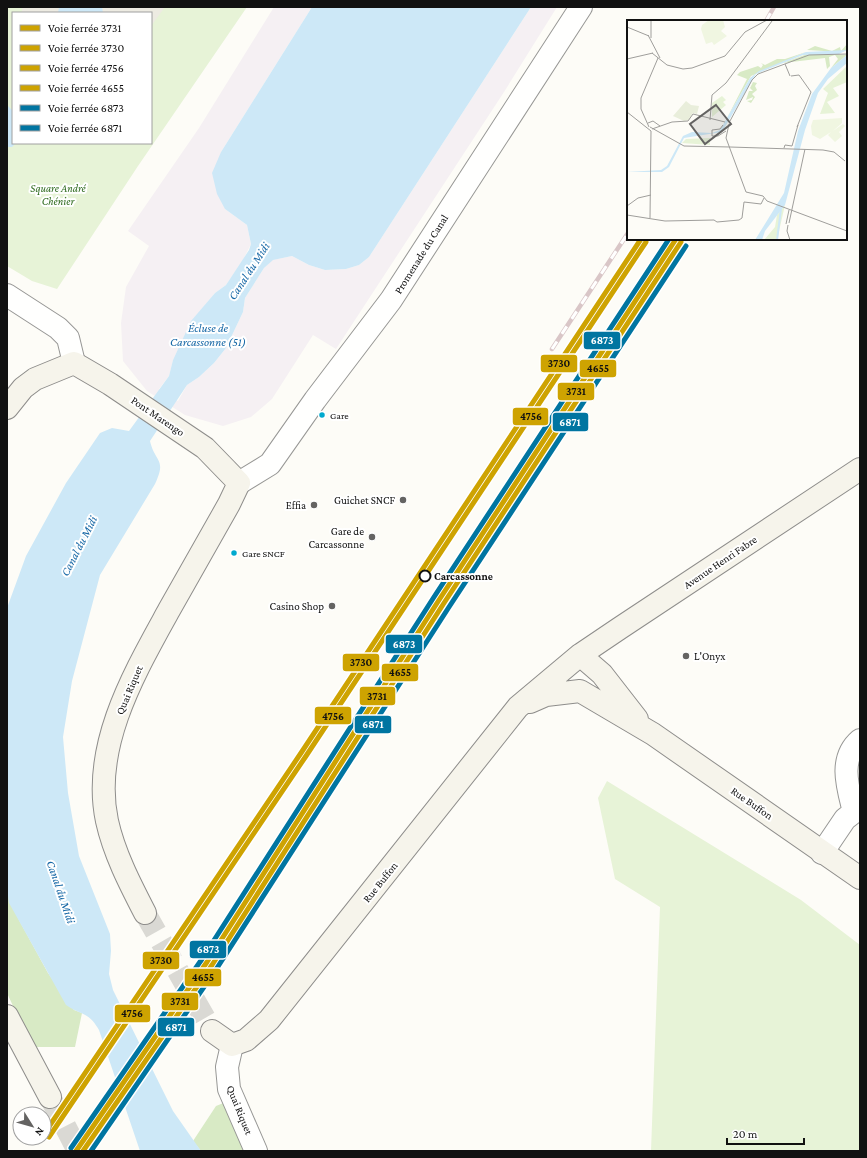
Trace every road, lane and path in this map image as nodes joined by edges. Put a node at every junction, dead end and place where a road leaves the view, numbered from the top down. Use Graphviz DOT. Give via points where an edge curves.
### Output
graph roads {
  1 [pos="581,7"];
  2 [pos="11,304"];
  3 [pos="74,363"];
  4 [pos="7,408"];
  5 [pos="860,469"];
  6 [pos="239,483"];
  7 [pos="580,655"];
  8 [pos="518,707"];
  9 [pos="644,728"];
  10 [pos="860,740"];
  11 [pos="822,853"];
  12 [pos="860,878"];
  13 [pos="145,913"];
  14 [pos="7,1016"];
  15 [pos="212,1032"];
  16 [pos="232,1045"];
  17 [pos="50,1097"];
  18 [pos="256,1151"];
  1 -- 6 [label="street, Promenade du Canal" via="391,300 270,464"];
  2 -- 3 [label="street" via="58,328 68,338"];
  3 -- 4 [label="street" via="35,379"];
  3 -- 6 [label="street, Pont Marengo" via="205,448"];
  5 -- 7 [label="street, Avenue Henri Fabre"];
  6 -- 13 [label="street, Quai Riquet" via="143,657 117,716 108,752 104,781 107,820 123,869"];
  7 -- 8 [label="street, Rue Buffon"];
  7 -- 9 [label="street, Rue Buffon" via="602,674"];
  8 -- 9 [label="street, Rue Buffon" via="546,695 580,691"];
  8 -- 16 [label="street, Rue Buffon" via="268,1020 246,1040"];
  9 -- 11 [label="street, Rue Buffon"];
  10 -- 11 [label="street" via="851,748 845,778 854,812 845,818"];
  11 -- 12 [label="street, Rue Buffon"];
  14 -- 17 [label="street"];
  15 -- 16 [label="street"];
  16 -- 18 [label="street, Quai Riquet" via="226,1067 229,1089"];
}
